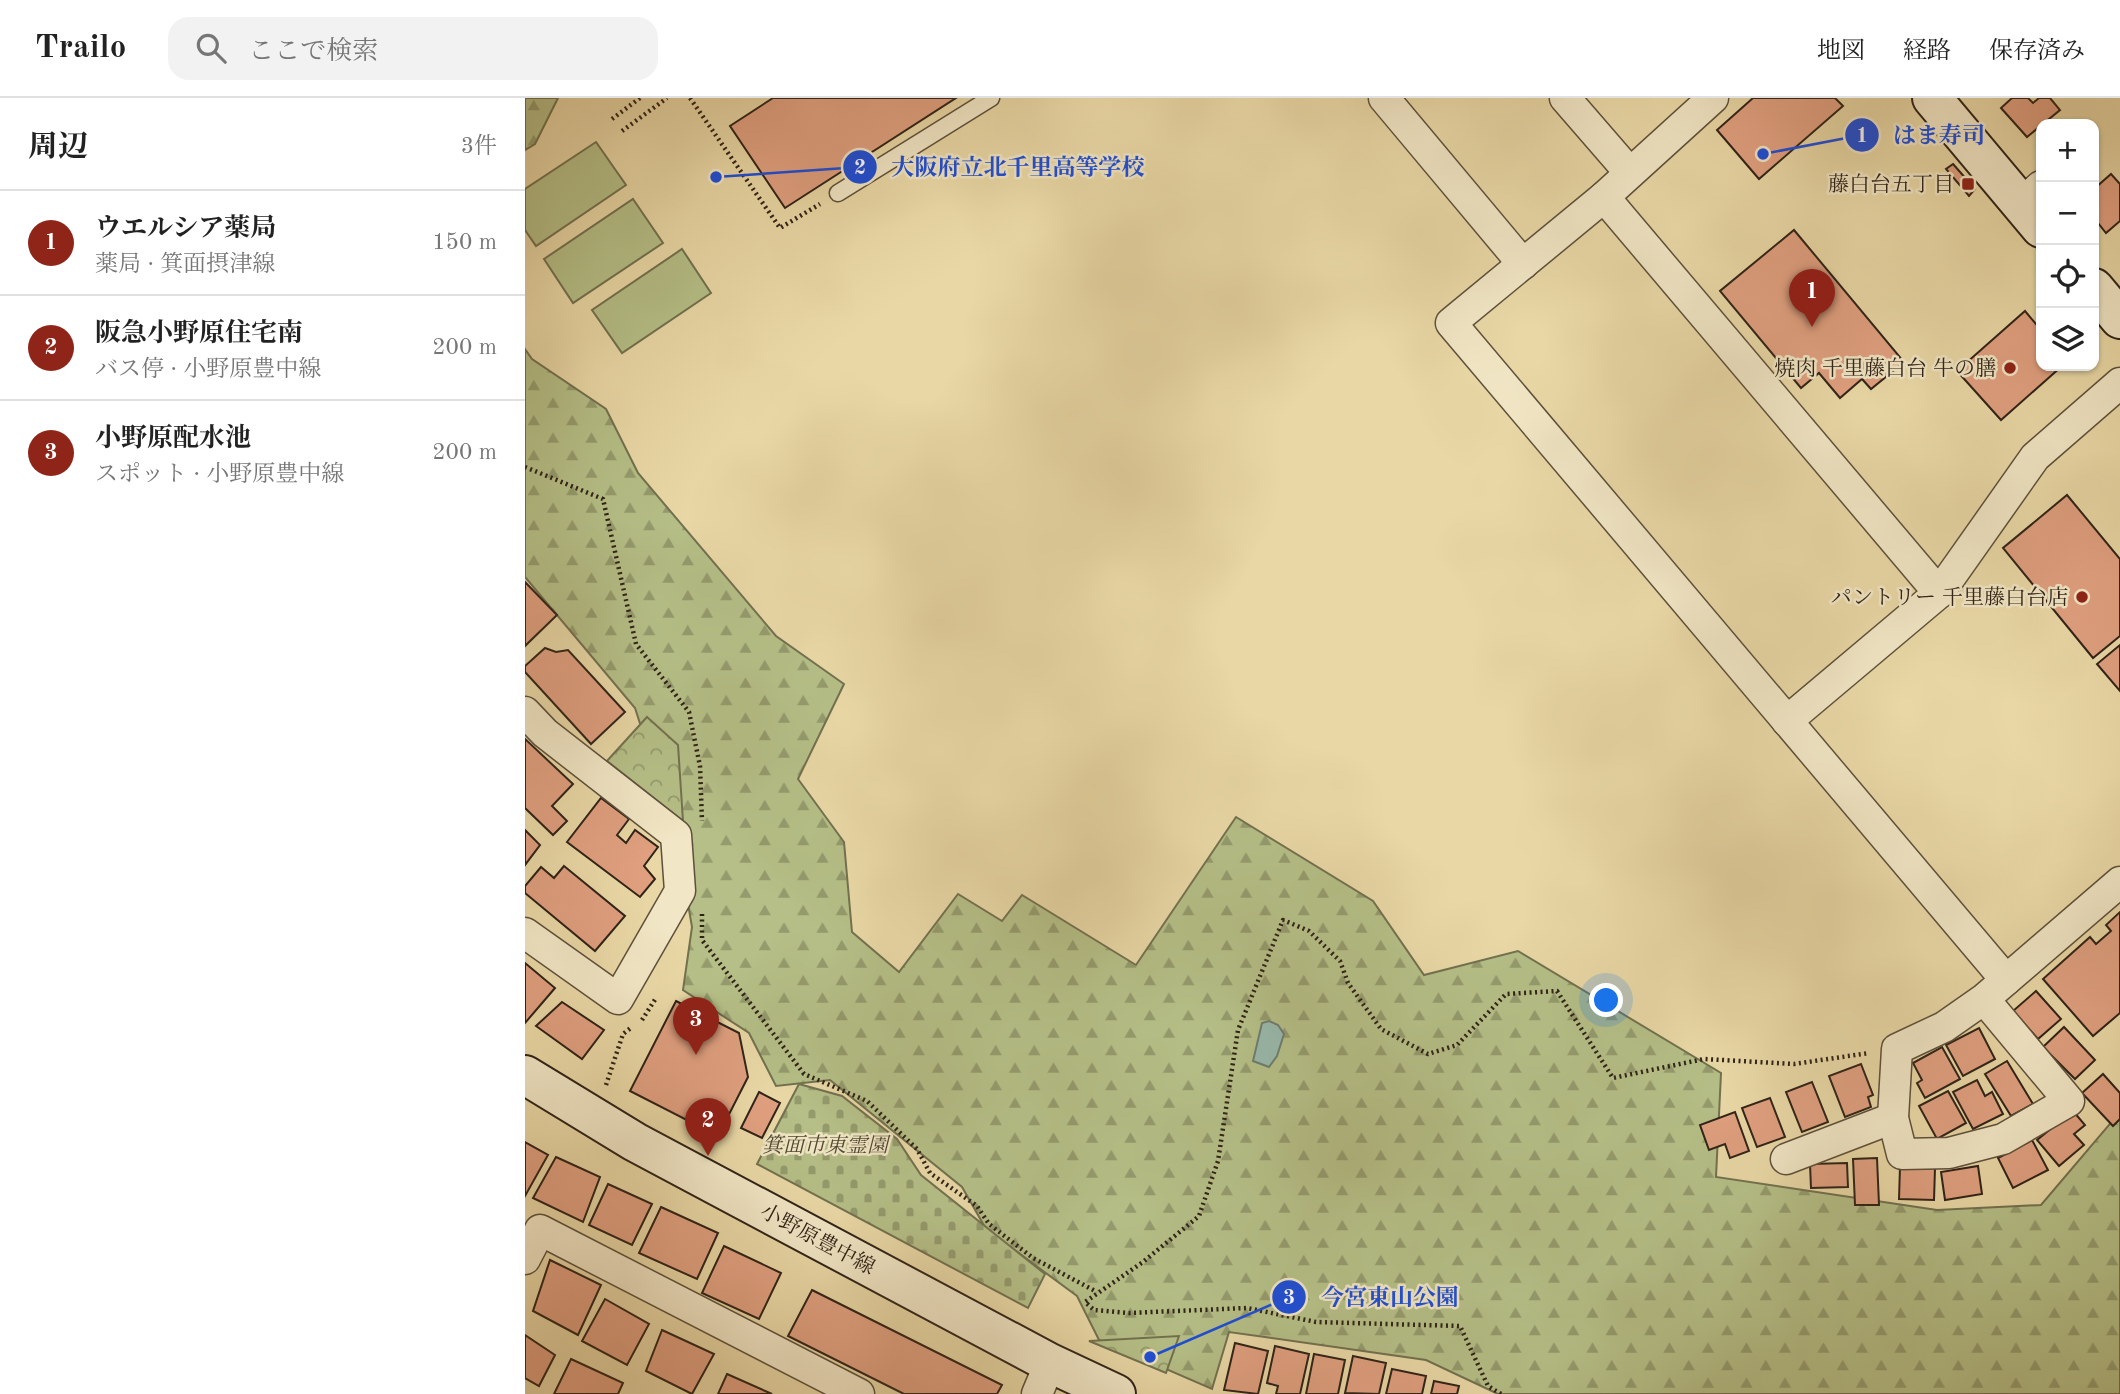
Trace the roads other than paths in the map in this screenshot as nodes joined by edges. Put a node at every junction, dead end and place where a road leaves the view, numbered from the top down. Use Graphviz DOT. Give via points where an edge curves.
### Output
graph roads {
  1 [pos="991,98"];
  2 [pos="1384,98"];
  3 [pos="1565,98"];
  4 [pos="1713,98"];
  5 [pos="1932,98"];
  6 [pos="1630,173"];
  7 [pos="838,193"];
  8 [pos="1604,197"];
  9 [pos="2034,206"];
  10 [pos="1523,264"];
  11 [pos="2099,294"];
  12 [pos="2120,319"];
  13 [pos="2120,383"];
  14 [pos="1939,593"];
  15 [pos="525,712"];
  16 [pos="1787,721"];
  17 [pos="2120,882"];
  18 [pos="525,933"];
  19 [pos="2006,980"];
  20 [pos="1984,999"];
  21 [pos="525,1075"];
  22 [pos="1892,1118"];
  23 [pos="1786,1159"];
  24 [pos="525,1259"];
  25 [pos="1044,1379"];
  26 [pos="859,1394"];
  27 [pos="1116,1394"];
  1 -- 7 [label="lane"];
  2 -- 10 [label="street"];
  3 -- 6 [label="street"];
  4 -- 6 [label="street"];
  5 -- 9 [label="street"];
  6 -- 8 [label="street"];
  8 -- 10 [label="street"];
  8 -- 14 [label="street"];
  10 -- 16 [label="street" via="1451,323"];
  11 -- 12 [label="street"];
  13 -- 14 [label="street" via="2035,457"];
  14 -- 16 [label="street"];
  15 -- 18 [label="street" via="545,733 676,835 680,891 618,999"];
  16 -- 19 [label="street"];
  17 -- 19 [label="street"];
  19 -- 20 [label="street"];
  20 -- 22 [label="street" via="1944,1027 1897,1049"];
  20 -- 22 [label="street" via="2069,1101 2003,1139 1949,1153 1902,1154"];
  21 -- 25 [label="street, 小野原豊中線"];
  22 -- 23 [label="street"];
  24 -- 26 [label="street" via="540,1230"];
  25 -- 27 [label="street, 小野原豊中線"];
}
